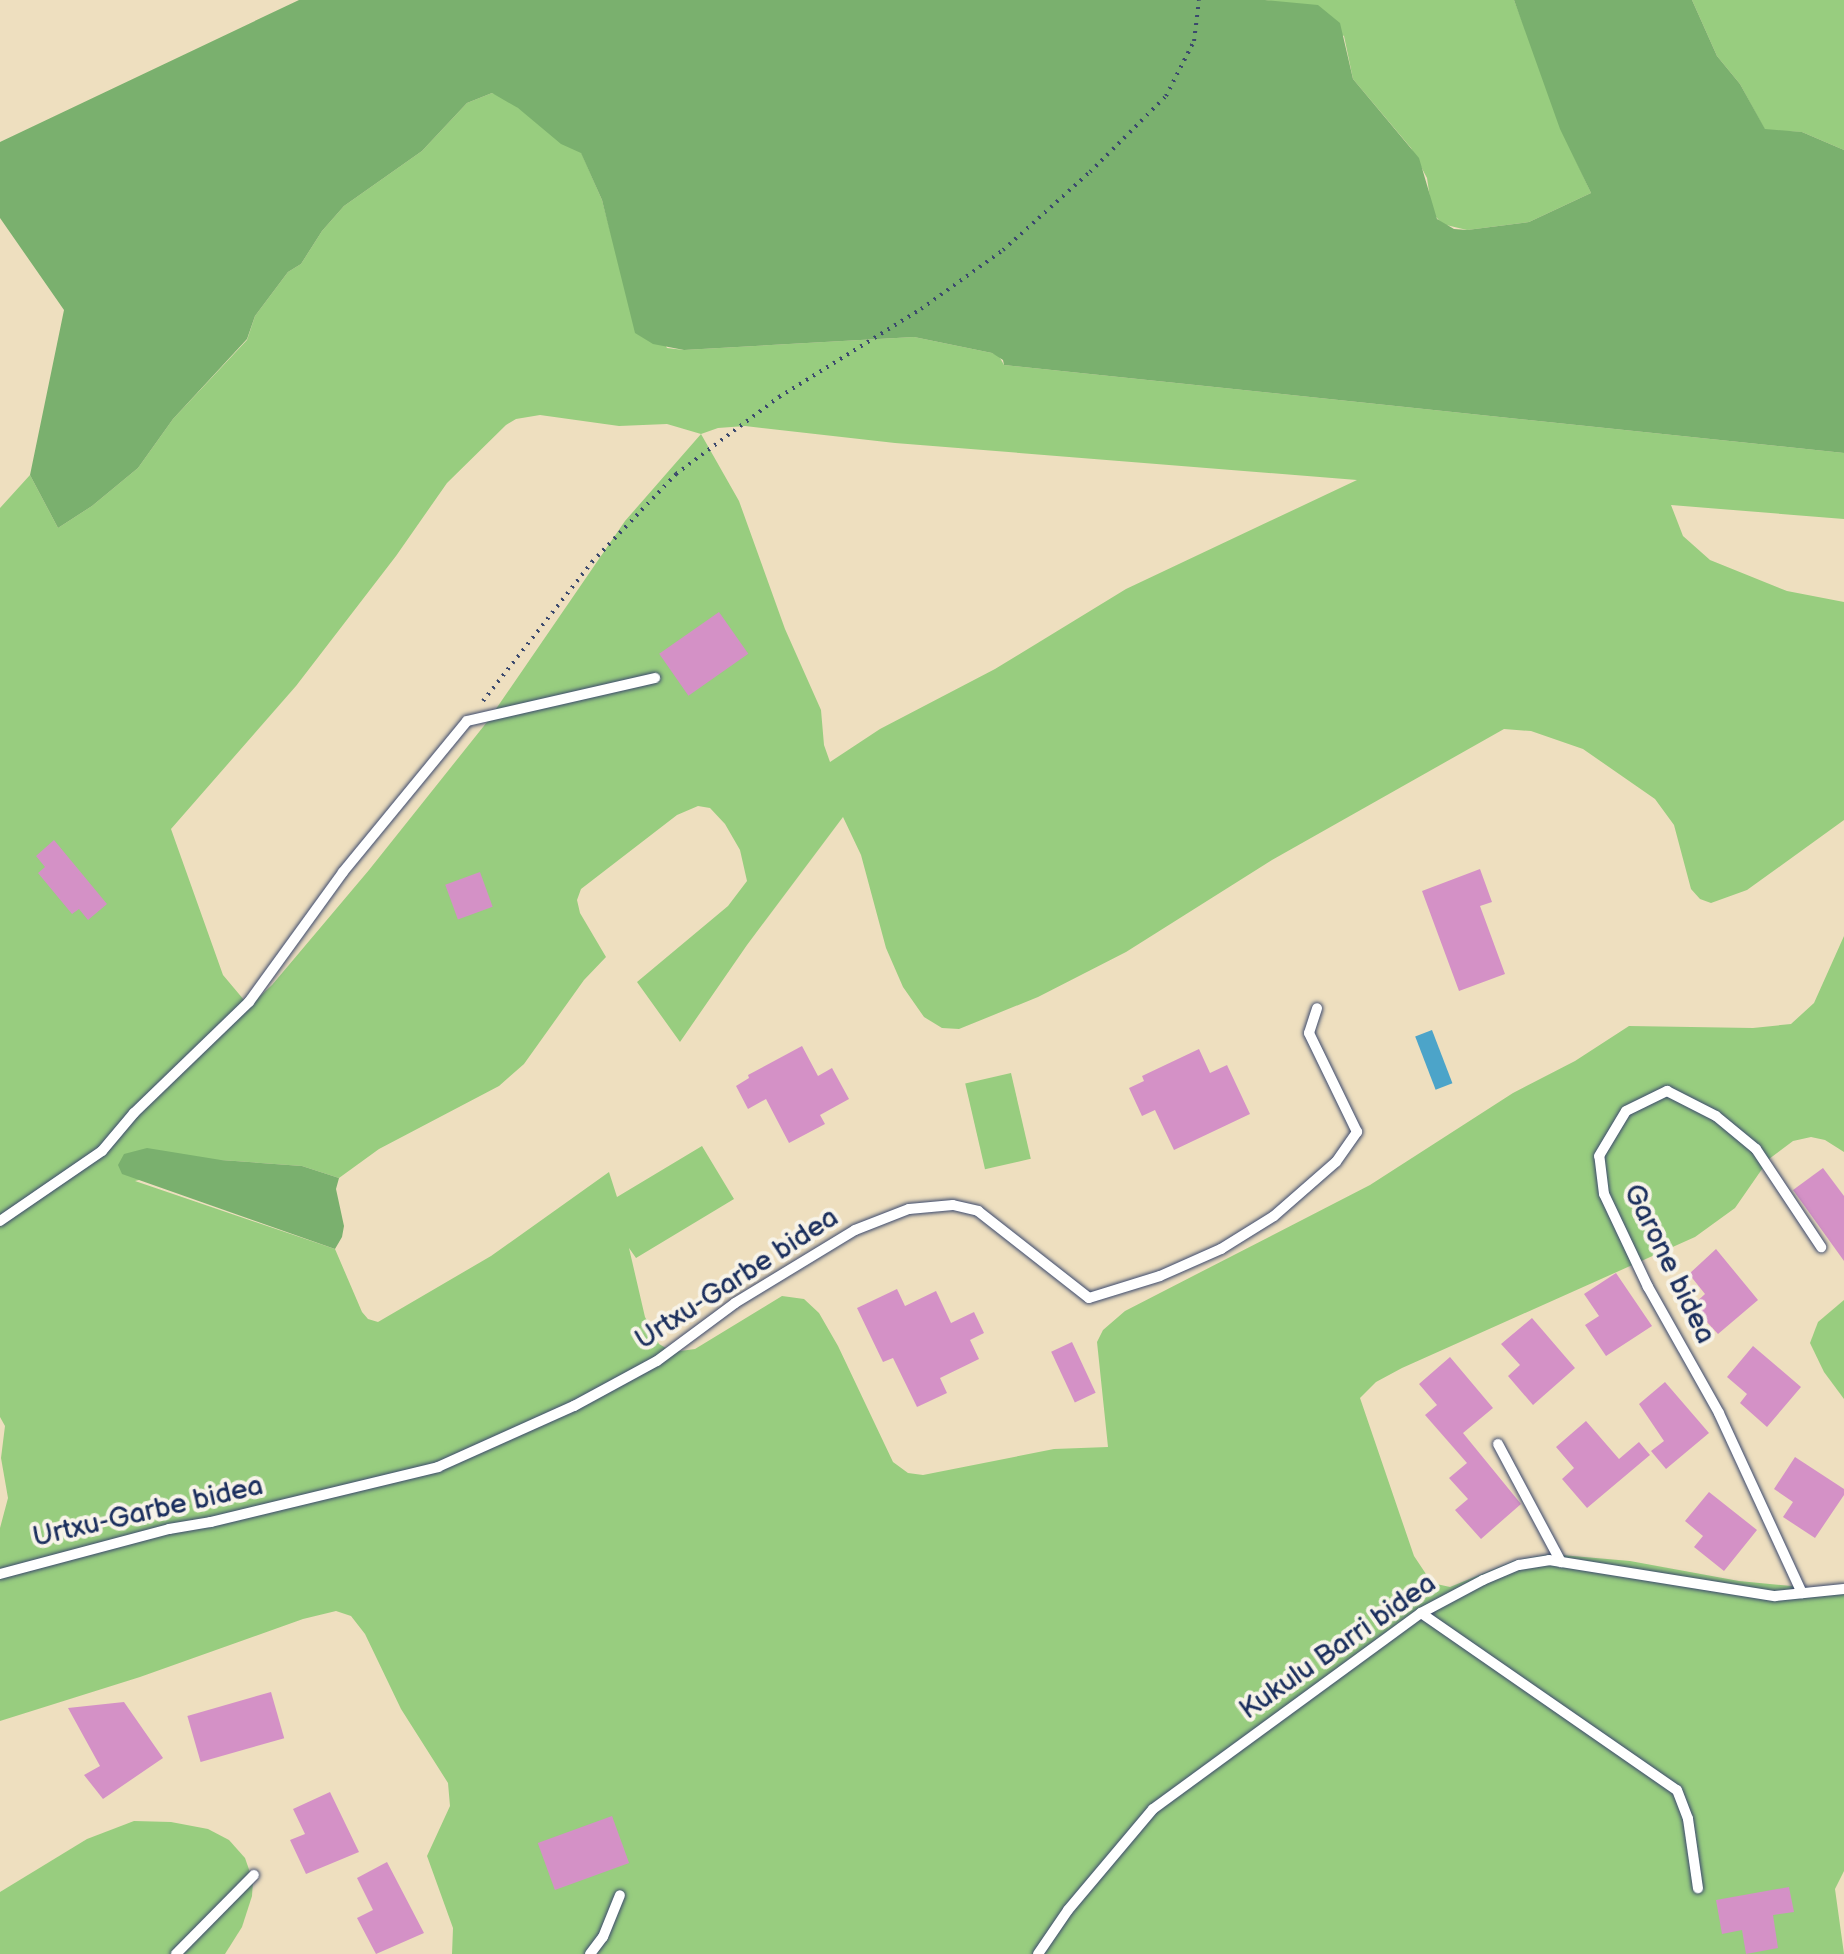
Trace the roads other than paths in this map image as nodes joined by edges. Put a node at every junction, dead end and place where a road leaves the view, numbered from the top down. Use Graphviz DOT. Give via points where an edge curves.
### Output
graph roads {
  1 [pos="655,678"];
  2 [pos="1317,1008"];
  3 [pos="0,1221"];
  4 [pos="1821,1247"];
  5 [pos="1498,1444"];
  6 [pos="1561,1562"];
  7 [pos="0,1574"];
  8 [pos="1844,1589"];
  9 [pos="1802,1593"];
  10 [pos="1421,1613"];
  11 [pos="254,1875"];
  12 [pos="1698,1888"];
  13 [pos="620,1895"];
  14 [pos="176,1954"];
  15 [pos="590,1954"];
  16 [pos="1038,1954"];
  1 -- 3 [label="lane" via="467,721 343,872 249,1002 102,1151"];
  2 -- 7 [label="lane, Urtxu-Garbe bidea" via="1309,1033 1357,1132 1336,1162 1274,1216 1221,1249 1160,1276 1089,1298 978,1211 953,1205 909,1209 855,1230 735,1303 657,1361 574,1406 438,1467"];
  4 -- 9 [label="lane, Garone bidea" via="1756,1149 1716,1116 1667,1091 1626,1111 1599,1156 1604,1194 1648,1287 1719,1413"];
  5 -- 6 [label="lane"];
  6 -- 9 [label="lane, Kukulu Barri bidea" via="1775,1596"];
  6 -- 10 [label="lane, Kukulu Barri bidea" via="1519,1565"];
  8 -- 9 [label="lane, Kukulu Barri bidea"];
  10 -- 12 [label="lane" via="1677,1790 1688,1819"];
  10 -- 16 [label="lane, Kukulu Barri bidea" via="1153,1809"];
  11 -- 14 [label="lane"];
  13 -- 15 [label="lane"];
}
